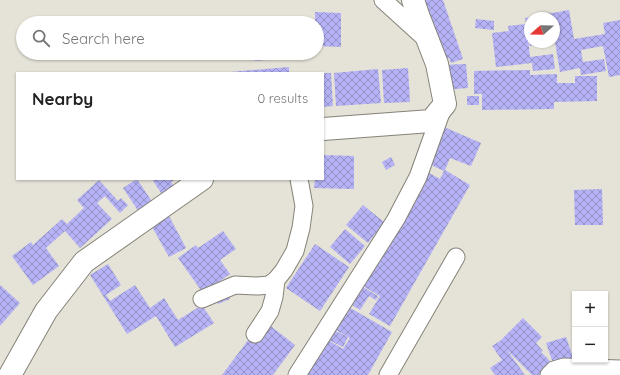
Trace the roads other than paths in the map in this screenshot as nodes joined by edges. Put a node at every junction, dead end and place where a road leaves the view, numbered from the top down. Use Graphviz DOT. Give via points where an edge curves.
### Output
graph roads {
  1 [pos="382,0"];
  2 [pos="413,0"];
  3 [pos="428,40"];
  4 [pos="445,104"];
  5 [pos="324,129"];
  6 [pos="201,180"];
  7 [pos="299,180"];
  8 [pos="456,257"];
  9 [pos="276,280"];
  10 [pos="202,299"];
  11 [pos="255,334"];
  12 [pos="620,369"];
  13 [pos="10,375"];
  14 [pos="296,375"];
  15 [pos="388,375"];
  16 [pos="549,375"];
  1 -- 3 [label="street"];
  2 -- 3 [label="street"];
  3 -- 4 [label="street" via="437,64"];
  4 -- 5 [label="street" via="432,121"];
  4 -- 14 [label="street" via="418,177 396,219"];
  6 -- 13 [label="street" via="84,262 46,311"];
  7 -- 9 [label="street" via="304,206 301,228 295,252"];
  8 -- 15 [label="street"];
  9 -- 10 [label="street" via="268,285 235,285"];
  9 -- 11 [label="street" via="270,311"];
  12 -- 16 [label="street" via="564,366"];
}
